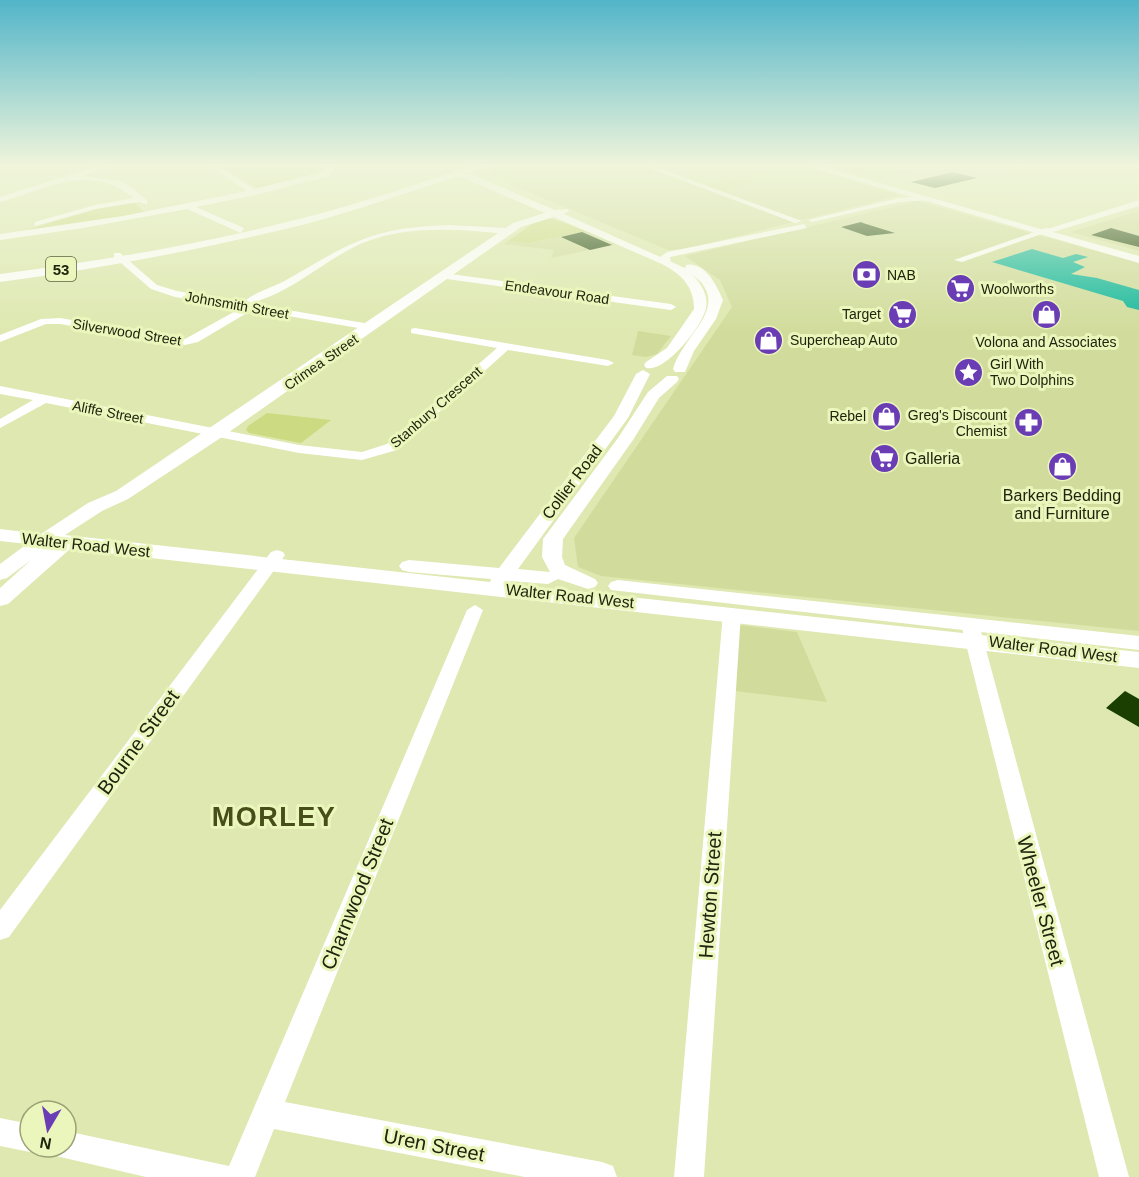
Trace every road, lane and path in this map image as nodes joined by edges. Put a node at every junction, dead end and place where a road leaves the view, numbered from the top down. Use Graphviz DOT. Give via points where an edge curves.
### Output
graph roads {
  1 [pos="51,221"];
  2 [pos="106,221"];
  3 [pos="220,221"];
  4 [pos="282,221"];
  5 [pos="300,221"];
  6 [pos="530,221"];
  7 [pos="579,221"];
  8 [pos="802,221"];
  9 [pos="811,221"];
  10 [pos="1010,221"];
  11 [pos="1086,221"];
  12 [pos="806,222"];
  13 [pos="512,228"];
  14 [pos="241,230"];
  15 [pos="1049,232"];
  16 [pos="0,237"];
  17 [pos="126,256"];
  18 [pos="1139,257"];
  19 [pos="671,259"];
  20 [pos="959,260"];
  21 [pos="0,273"];
  22 [pos="443,276"];
  23 [pos="0,279"];
  24 [pos="249,304"];
  25 [pos="671,307"];
  26 [pos="375,324"];
  27 [pos="415,331"];
  28 [pos="0,339"];
  29 [pos="507,345"];
  30 [pos="608,363"];
  31 [pos="647,369"];
  32 [pos="676,374"];
  33 [pos="0,390"];
  34 [pos="44,399"];
  35 [pos="0,424"];
  36 [pos="216,433"];
  37 [pos="0,527"];
  38 [pos="0,535"];
  39 [pos="61,537"];
  40 [pos="553,538"];
  41 [pos="274,560"];
  42 [pos="0,574"];
  43 [pos="510,582"];
  44 [pos="588,583"];
  45 [pos="0,600"];
  46 [pos="475,610"];
  47 [pos="732,613"];
  48 [pos="972,632"];
  49 [pos="1139,643"];
  50 [pos="1139,660"];
  51 [pos="0,929"];
  52 [pos="266,1113"];
  53 [pos="0,1132"];
  54 [pos="18,1136"];
  55 [pos="78,1148"];
  56 [pos="219,1177"];
  57 [pos="240,1177"];
  58 [pos="602,1177"];
  59 [pos="689,1177"];
  60 [pos="1114,1177"];
  1 -- 16 [label="street"];
  2 -- 16 [label="street"];
  3 -- 14 [label="street"];
  4 -- 14 [label="main road, 53"];
  5 -- 17 [label="main road, 53"];
  6 -- 13 [label="main road, Crimea Street"];
  7 -- 19 [label="main road, Collier Road"];
  8 -- 12 [label="street"];
  9 -- 12 [label="street"];
  10 -- 15 [label="main road"];
  11 -- 15 [label="main road"];
  12 -- 19 [label="street"];
  13 -- 22 [label="main road, Crimea Street"];
  13 -- 24 [label="street, Silverwood Street" via="433,228 375,237 354,244"];
  14 -- 17 [label="main road, 53"];
  15 -- 18 [label="main road"];
  15 -- 20 [label="street"];
  17 -- 21 [label="main road, 53"];
  17 -- 23 [label="main road, 53"];
  17 -- 24 [label="street, Johnsmith Street" via="154,287 175,294"];
  19 -- 31 [label="main road, Collier Road" via="694,283 700,309 672,351"];
  19 -- 32 [label="main road, Collier Road" via="709,281 717,300 709,323 686,350"];
  22 -- 25 [label="street, Endeavour Road"];
  22 -- 26 [label="main road, Crimea Street"];
  24 -- 26 [label="street, Johnsmith Street"];
  24 -- 28 [label="street, Silverwood Street" via="185,342 52,321 28,326"];
  26 -- 36 [label="main road, Crimea Street"];
  27 -- 29 [label="street"];
  29 -- 30 [label="street"];
  29 -- 36 [label="street, Stanbury Crescent" via="392,447 377,453 362,456 299,449"];
  31 -- 32 [label="main road" via="655,379"];
  31 -- 43 [label="main road, Collier Road" via="620,418"];
  32 -- 40 [label="main road, Collier Road" via="653,395"];
  33 -- 34 [label="street, Aliffe Street"];
  34 -- 35 [label="street"];
  34 -- 36 [label="street, Aliffe Street"];
  36 -- 39 [label="main road, Crimea Street" via="122,495 113,508"];
  37 -- 39 [label="main road, Walter Road West"];
  38 -- 39 [label="main road, Walter Road West"];
  39 -- 41 [label="main road, Walter Road West"];
  39 -- 42 [label="main road, Crimea Street"];
  39 -- 45 [label="main road, Crimea Street"];
  40 -- 43 [label="main road, Collier Road"];
  40 -- 44 [label="main road, Collier Road" via="550,554 557,568 568,577"];
  41 -- 43 [label="main road, Walter Road West"];
  41 -- 51 [label="street, Bourne Street"];
  43 -- 44 [label="main road, Walter Road West"];
  43 -- 47 [label="main road, Walter Road West"];
  44 -- 48 [label="main road, Walter Road West"];
  46 -- 52 [label="street, Charnwood Street"];
  47 -- 48 [label="main road, Walter Road West"];
  47 -- 59 [label="street, Hewton Street"];
  48 -- 49 [label="main road, Walter Road West"];
  48 -- 50 [label="main road, Walter Road West"];
  48 -- 60 [label="street, Wheeler Street"];
  52 -- 57 [label="street, Charnwood Street"];
  52 -- 58 [label="street, Uren Street"];
  53 -- 54 [label="street"];
  55 -- 56 [label="street"];
}
